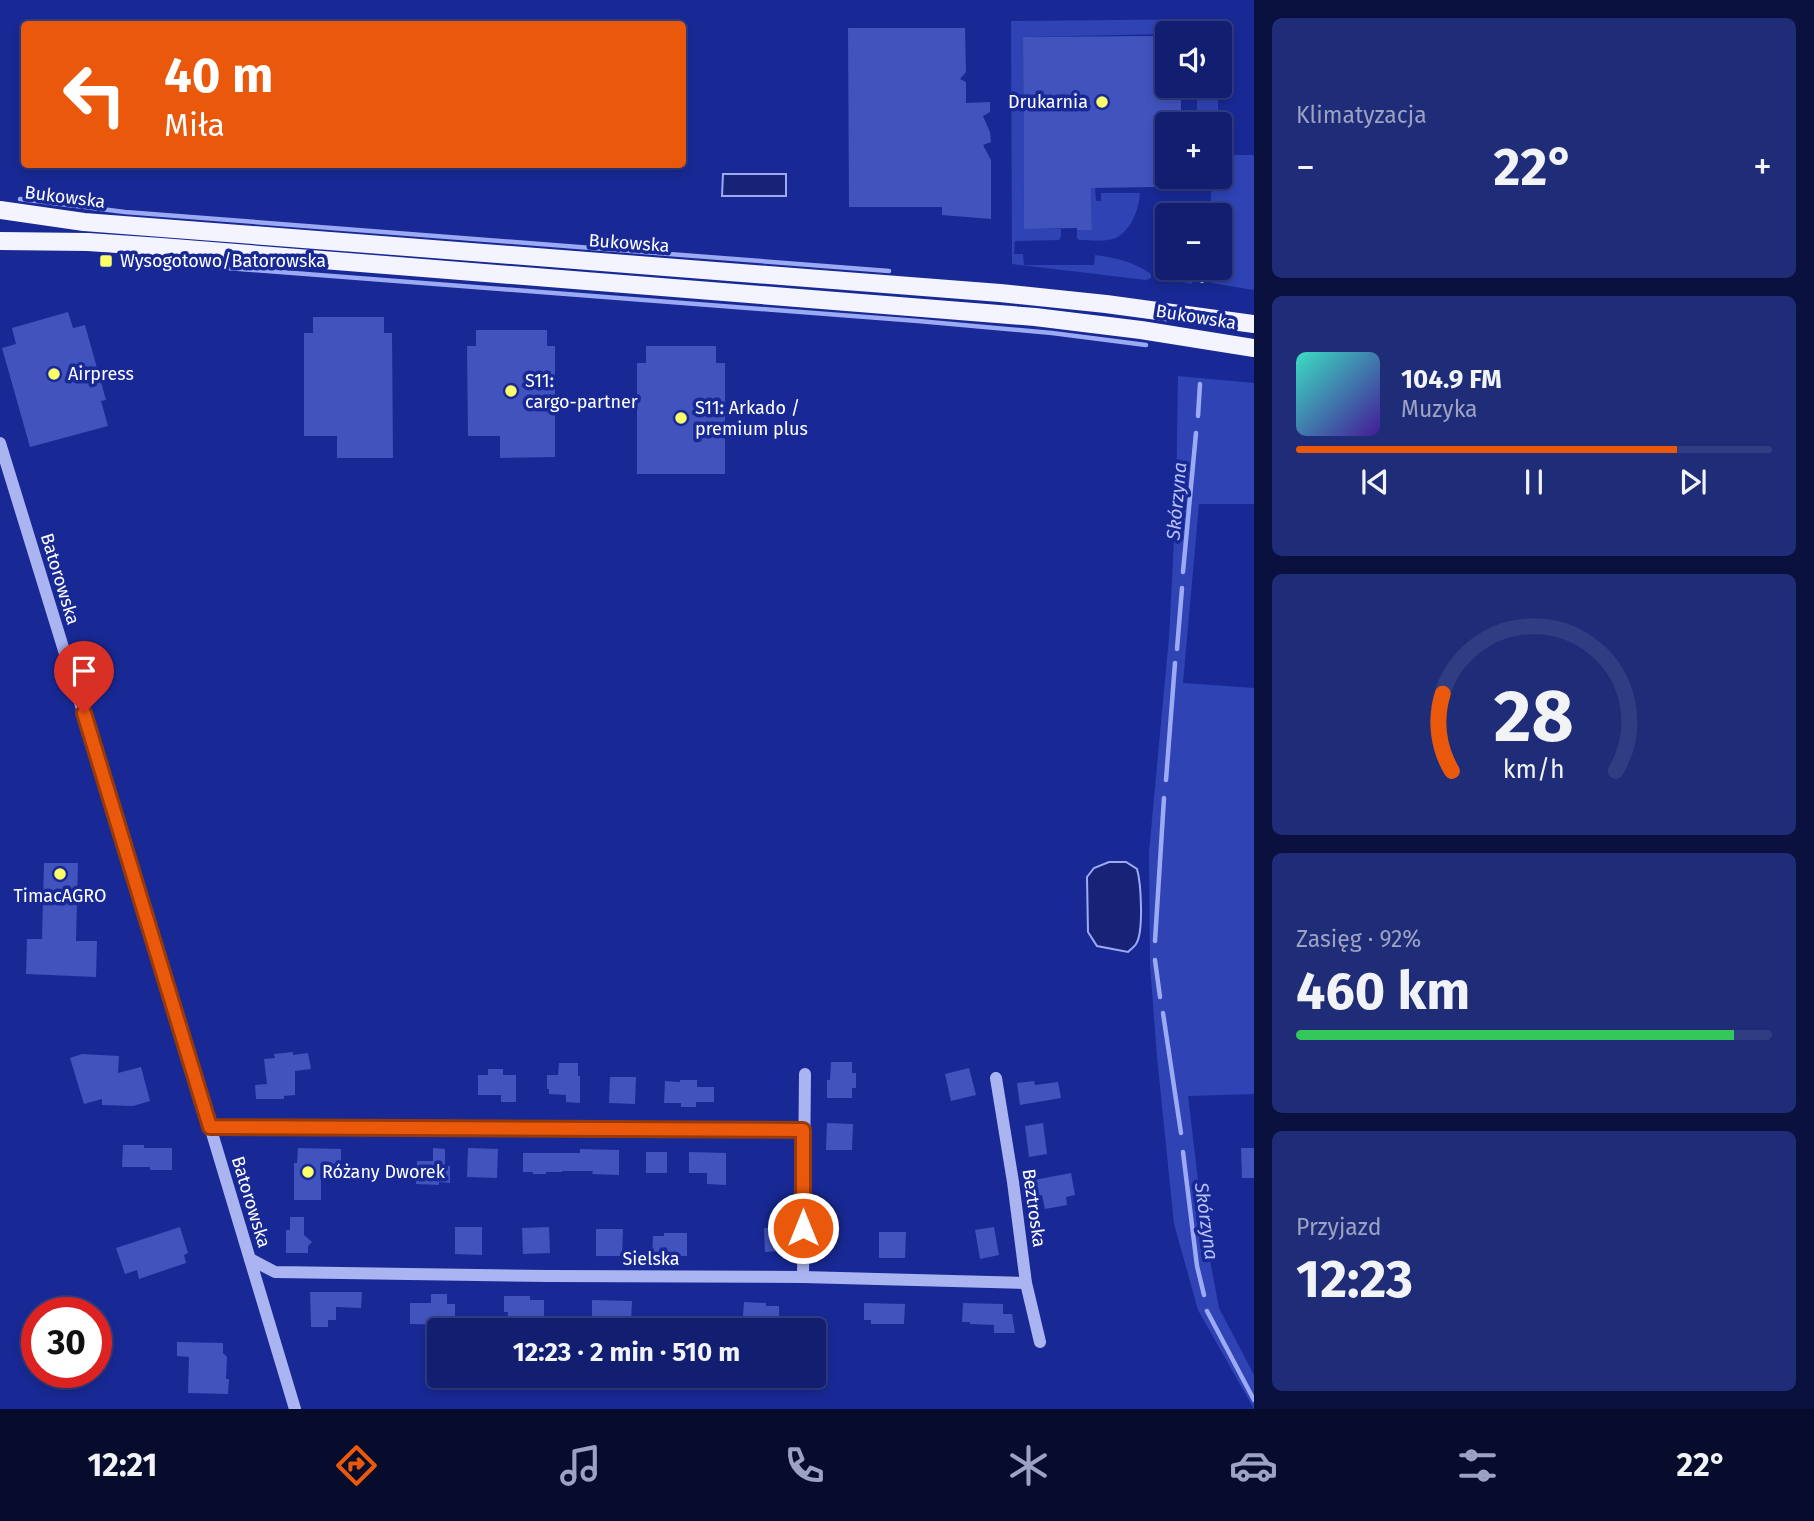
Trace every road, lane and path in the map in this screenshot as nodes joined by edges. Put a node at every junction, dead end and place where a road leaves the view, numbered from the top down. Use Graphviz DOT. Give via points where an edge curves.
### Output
graph roads {
  1 [pos="0,210"];
  2 [pos="0,241"];
  3 [pos="1254,324"];
  4 [pos="1254,348"];
  5 [pos="0,443"];
  6 [pos="804,1074"];
  7 [pos="996,1078"];
  8 [pos="210,1127"];
  9 [pos="803,1130"];
  10 [pos="250,1259"];
  11 [pos="275,1272"];
  12 [pos="803,1277"];
  13 [pos="1026,1283"];
  14 [pos="260,1291"];
  15 [pos="1040,1342"];
  16 [pos="295,1409"];
  1 -- 3 [label="main road, Bukowska" via="84,222 1000,293"];
  2 -- 4 [label="main road, Bukowska" via="88,242 957,309"];
  5 -- 8 [label="street, Batorowska"];
  6 -- 9 [label="street"];
  7 -- 13 [label="street, Beztroska"];
  8 -- 9 [label="street"];
  8 -- 10 [label="street, Batorowska"];
  9 -- 12 [label="street"];
  10 -- 11 [label="street, Sielska"];
  10 -- 14 [label="street, Batorowska"];
  11 -- 12 [label="street, Sielska"];
  11 -- 14 [label="street"];
  12 -- 13 [label="street, Sielska"];
  13 -- 15 [label="street, Beztroska"];
  14 -- 16 [label="street, Batorowska"];
}
